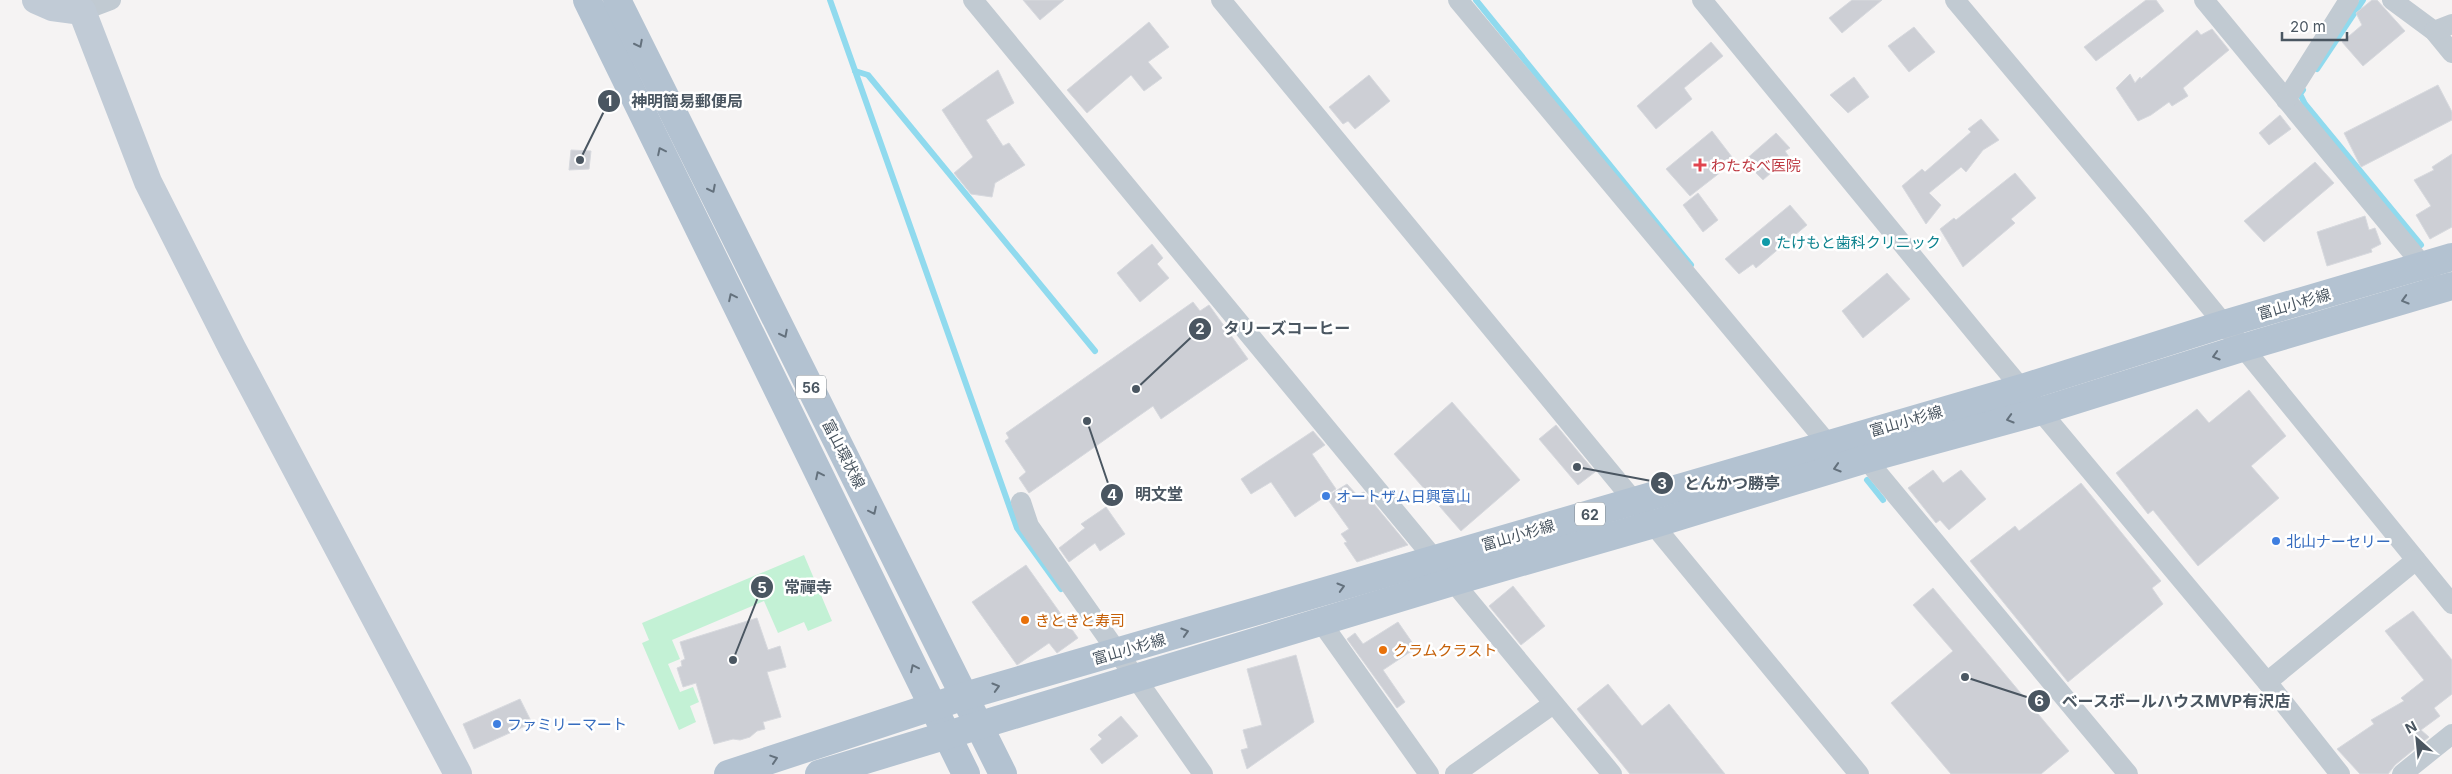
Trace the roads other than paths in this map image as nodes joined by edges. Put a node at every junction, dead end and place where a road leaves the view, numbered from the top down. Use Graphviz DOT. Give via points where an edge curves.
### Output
graph roads {
  1 [pos="36,0"];
  2 [pos="111,0"];
  3 [pos="587,0"];
  4 [pos="617,0"];
  5 [pos="973,0"];
  6 [pos="1221,0"];
  7 [pos="1458,0"];
  8 [pos="1702,0"];
  9 [pos="1955,0"];
  10 [pos="2204,0"];
  11 [pos="2349,0"];
  12 [pos="2392,0"];
  13 [pos="83,5"];
  14 [pos="2443,27"];
  15 [pos="2452,53"];
  16 [pos="2286,100"];
  17 [pos="2452,257"];
  18 [pos="2422,266"];
  19 [pos="2449,291"];
  20 [pos="2224,324"];
  21 [pos="2242,348"];
  22 [pos="2022,388"];
  23 [pos="2041,411"];
  24 [pos="1828,444"];
  25 [pos="1866,459"];
  26 [pos="1635,501"];
  27 [pos="1020,502"];
  28 [pos="1654,524"];
  29 [pos="1434,559"];
  30 [pos="2416,560"];
  31 [pos="1452,582"];
  32 [pos="2452,604"];
  33 [pos="1320,622"];
  34 [pos="1117,652"];
  35 [pos="1136,677"];
  36 [pos="2267,682"];
  37 [pos="965,696"];
  38 [pos="1553,704"];
  39 [pos="932,706"];
  40 [pos="980,726"];
  41 [pos="2452,734"];
  42 [pos="948,736"];
  43 [pos="869,767"];
  44 [pos="458,774"];
  45 [pos="728,774"];
  46 [pos="819,774"];
  47 [pos="966,774"];
  48 [pos="1003,774"];
  49 [pos="1203,774"];
  50 [pos="1429,774"];
  51 [pos="1455,774"];
  52 [pos="1612,774"];
  53 [pos="1859,774"];
  54 [pos="2128,774"];
  55 [pos="2340,774"];
  56 [pos="2402,774"];
  1 -- 13 [label="street" via="52,7"];
  2 -- 13 [label="street"];
  39 -- 3 [label="main road, 富山環状線 / 56, one-way"];
  4 -- 37 [label="main road, 富山環状線 / 56, one-way"];
  5 -- 29 [label="street"];
  6 -- 26 [label="street"];
  7 -- 24 [label="street"];
  8 -- 22 [label="street"];
  9 -- 20 [label="street"];
  10 -- 16 [label="street"];
  11 -- 16 [label="street"];
  12 -- 14 [label="street"];
  13 -- 44 [label="street" via="148,182"];
  14 -- 15 [label="street"];
  16 -- 18 [label="street"];
  17 -- 18 [label="main road, 富山小杉線 / 62"];
  18 -- 19 [label="street"];
  18 -- 20 [label="main road, 富山小杉線 / 62"];
  19 -- 21 [label="main road, 富山小杉線 / 62, one-way"];
  20 -- 21 [label="street"];
  20 -- 22 [label="main road, 富山小杉線 / 62"];
  21 -- 23 [label="main road, 富山小杉線 / 62, one-way"];
  21 -- 30 [label="street"];
  22 -- 23 [label="street"];
  22 -- 24 [label="main road, 富山小杉線 / 62"];
  23 -- 25 [label="main road, 富山小杉線 / 62, one-way"];
  23 -- 36 [label="street"];
  24 -- 26 [label="main road, 富山小杉線 / 62"];
  25 -- 28 [label="main road, 富山小杉線 / 62, one-way"];
  25 -- 54 [label="street"];
  26 -- 28 [label="street"];
  26 -- 29 [label="main road, 富山小杉線 / 62"];
  27 -- 34 [label="street" via="1029,526"];
  28 -- 31 [label="main road, 富山小杉線 / 62"];
  28 -- 53 [label="street"];
  29 -- 31 [label="street"];
  34 -- 29 [label="main road, 富山小杉線 / 62, one-way"];
  30 -- 32 [label="street"];
  30 -- 36 [label="street"];
  31 -- 33 [label="main road, 富山小杉線 / 62"];
  31 -- 38 [label="street"];
  33 -- 35 [label="main road, 富山小杉線 / 62"];
  33 -- 50 [label="street"];
  34 -- 35 [label="street"];
  37 -- 34 [label="main road, 富山小杉線 / 62, one-way"];
  35 -- 40 [label="main road, 富山小杉線 / 62"];
  35 -- 49 [label="street"];
  36 -- 55 [label="street"];
  37 -- 39 [label="main road, 富山小杉線 / 62"];
  37 -- 40 [label="main road, 富山環状線 / 56"];
  38 -- 51 [label="street"];
  38 -- 52 [label="street"];
  39 -- 42 [label="main road, 富山環状線 / 56"];
  45 -- 39 [label="main road, 富山小杉線 / 62, one-way"];
  40 -- 42 [label="main road, 富山小杉線 / 62"];
  40 -- 48 [label="main road, 富山環状線 / 56"];
  41 -- 56 [label="street"];
  42 -- 43 [label="main road, 富山小杉線 / 62"];
  42 -- 47 [label="main road, 富山環状線 / 56"];
  43 -- 46 [label="main road, 富山小杉線 / 62"];
}
